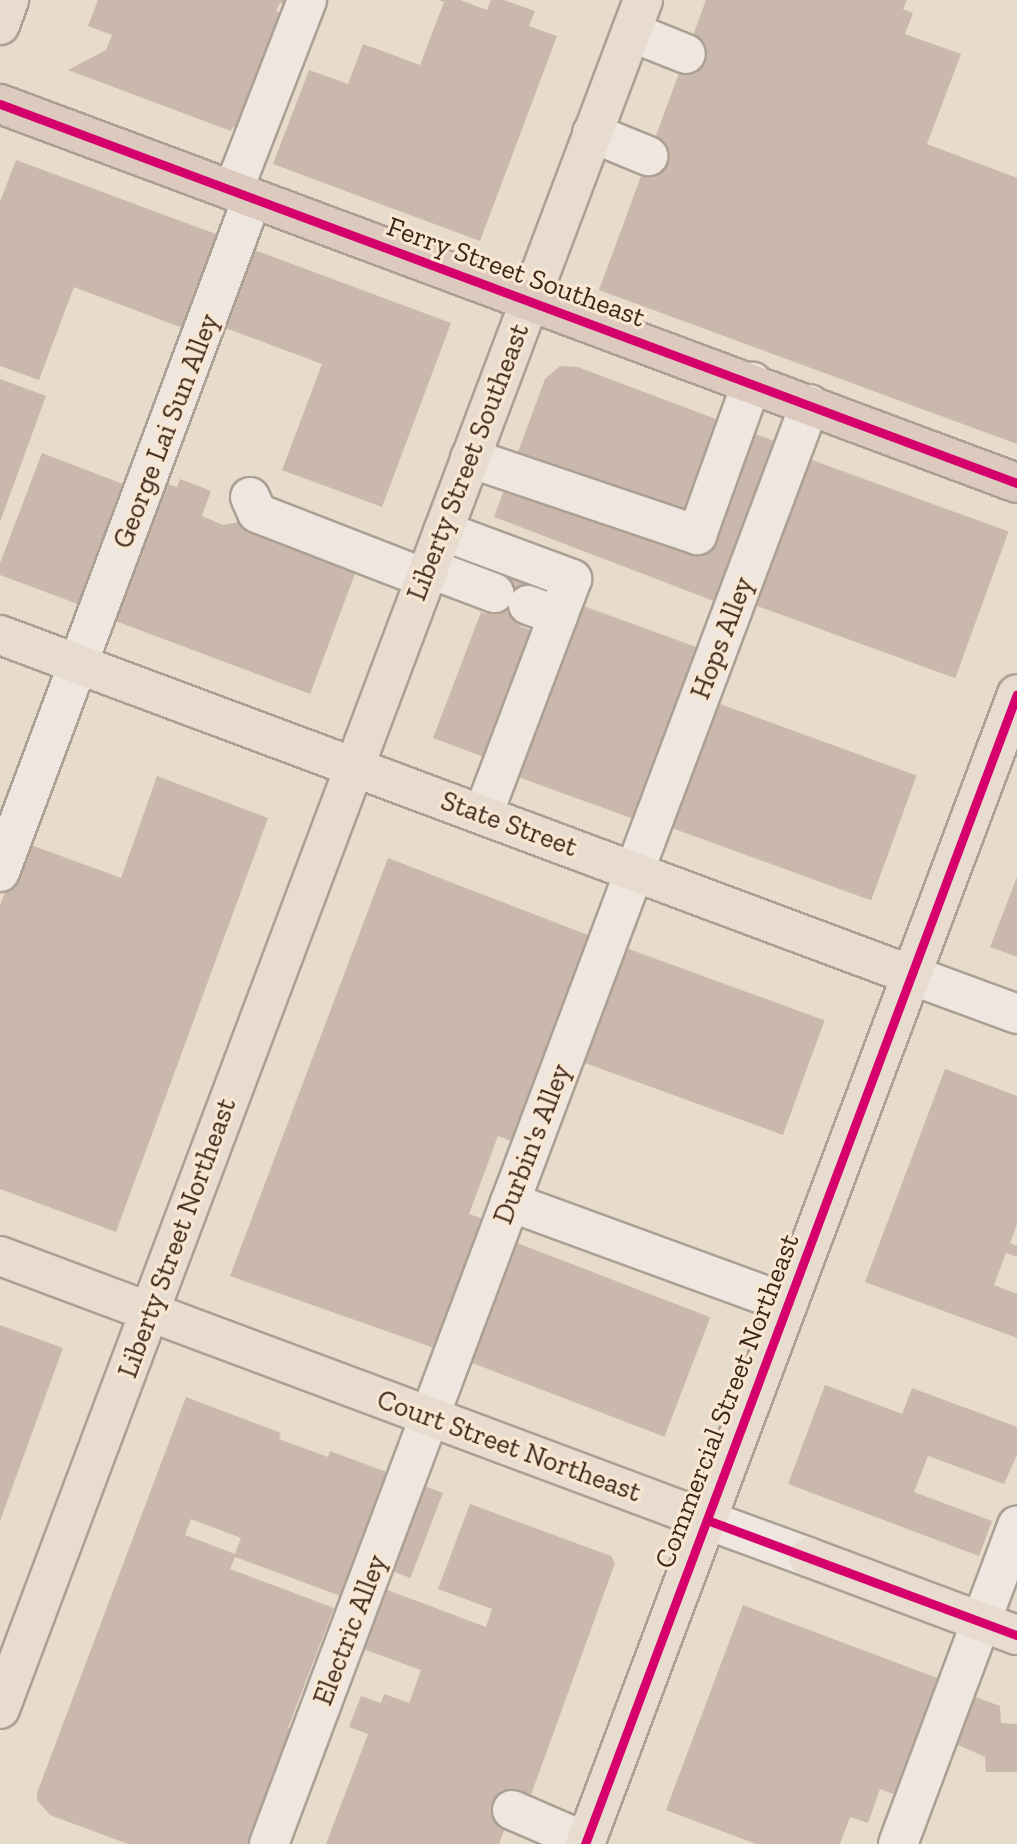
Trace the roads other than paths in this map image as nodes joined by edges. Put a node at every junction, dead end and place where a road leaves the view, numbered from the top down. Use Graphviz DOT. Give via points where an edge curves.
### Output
graph roads {
  1 [pos="9,0"];
  2 [pos="307,0"];
  3 [pos="637,16"];
  4 [pos="0,24"];
  5 [pos="686,54"];
  6 [pos="0,104"];
  7 [pos="592,133"];
  8 [pos="648,156"];
  9 [pos="243,195"];
  10 [pos="528,302"];
  11 [pos="752,382"];
  12 [pos="810,404"];
  13 [pos="470,458"];
  14 [pos="1017,483"];
  15 [pos="250,497"];
  16 [pos="443,531"];
  17 [pos="427,573"];
  18 [pos="527,605"];
  19 [pos="0,635"];
  20 [pos="78,664"];
  21 [pos="1017,694"];
  22 [pos="354,767"];
  23 [pos="483,815"];
  24 [pos="635,871"];
  25 [pos="0,872"];
  26 [pos="911,975"];
  27 [pos="1017,1014"];
  28 [pos="510,1202"];
  29 [pos="0,1256"];
  30 [pos="788,1304"];
  31 [pos="150,1312"];
  32 [pos="430,1416"];
  33 [pos="707,1520"];
  34 [pos="1017,1527"];
  35 [pos="808,1557"];
  36 [pos="981,1622"];
  37 [pos="1017,1635"];
  38 [pos="0,1709"];
  39 [pos="512,1810"];
  40 [pos="585,1843"];
  41 [pos="269,1844"];
  42 [pos="898,1844"];
  1 -- 4 [label="main road"];
  2 -- 9 [label="street, George Lai Sun Alley"];
  3 -- 5 [label="street"];
  3 -- 7 [label="main road, Liberty Street Southeast"];
  6 -- 9 [label="highway, Ferry Street Southeast"];
  7 -- 8 [label="street"];
  7 -- 10 [label="main road, Liberty Street Southeast"];
  9 -- 10 [label="highway, Ferry Street Southeast"];
  9 -- 20 [label="street, George Lai Sun Alley"];
  10 -- 11 [label="highway, Ferry Street Southeast"];
  10 -- 13 [label="main road, Liberty Street Southeast"];
  11 -- 12 [label="highway, Ferry Street Southeast"];
  11 -- 13 [label="street" via="697,535"];
  12 -- 14 [label="highway, Ferry Street Southeast"];
  12 -- 24 [label="street, Hops Alley"];
  13 -- 16 [label="main road, Liberty Street Southeast"];
  15 -- 17 [label="street" via="257,513"];
  16 -- 17 [label="main road, Liberty Street Southeast"];
  16 -- 18 [label="street" via="572,579"];
  17 -- 18 [label="street"];
  17 -- 22 [label="main road, Liberty Street Southeast"];
  18 -- 23 [label="street"];
  19 -- 20 [label="main road, State Street"];
  20 -- 22 [label="main road, State Street"];
  20 -- 25 [label="street, George Lai Sun Alley"];
  21 -- 26 [label="main road, Commercial Street Northeast"];
  22 -- 23 [label="main road, State Street"];
  22 -- 31 [label="main road, Liberty Street Northeast"];
  23 -- 24 [label="main road, State Street"];
  24 -- 26 [label="main road, State Street"];
  24 -- 28 [label="street, Durbin's Alley"];
  26 -- 27 [label="street, State Street"];
  26 -- 30 [label="main road, Commercial Street Northeast"];
  28 -- 30 [label="street"];
  28 -- 32 [label="street, Durbin's Alley"];
  29 -- 31 [label="main road, Court Street Northeast"];
  30 -- 33 [label="main road, Commercial Street Northeast"];
  31 -- 32 [label="main road, Court Street Northeast"];
  31 -- 38 [label="main road, Liberty Street Northeast"];
  32 -- 33 [label="main road, Court Street Northeast"];
  32 -- 41 [label="street, Electric Alley"];
  33 -- 35 [label="street, Court Street Northeast"];
  33 -- 40 [label="main road, Commercial Street Northeast"];
  34 -- 36 [label="street"];
  35 -- 36 [label="main road, Court Street Northeast"];
  36 -- 37 [label="main road, Court Street Northeast"];
  36 -- 42 [label="street"];
  39 -- 40 [label="street"];
}
